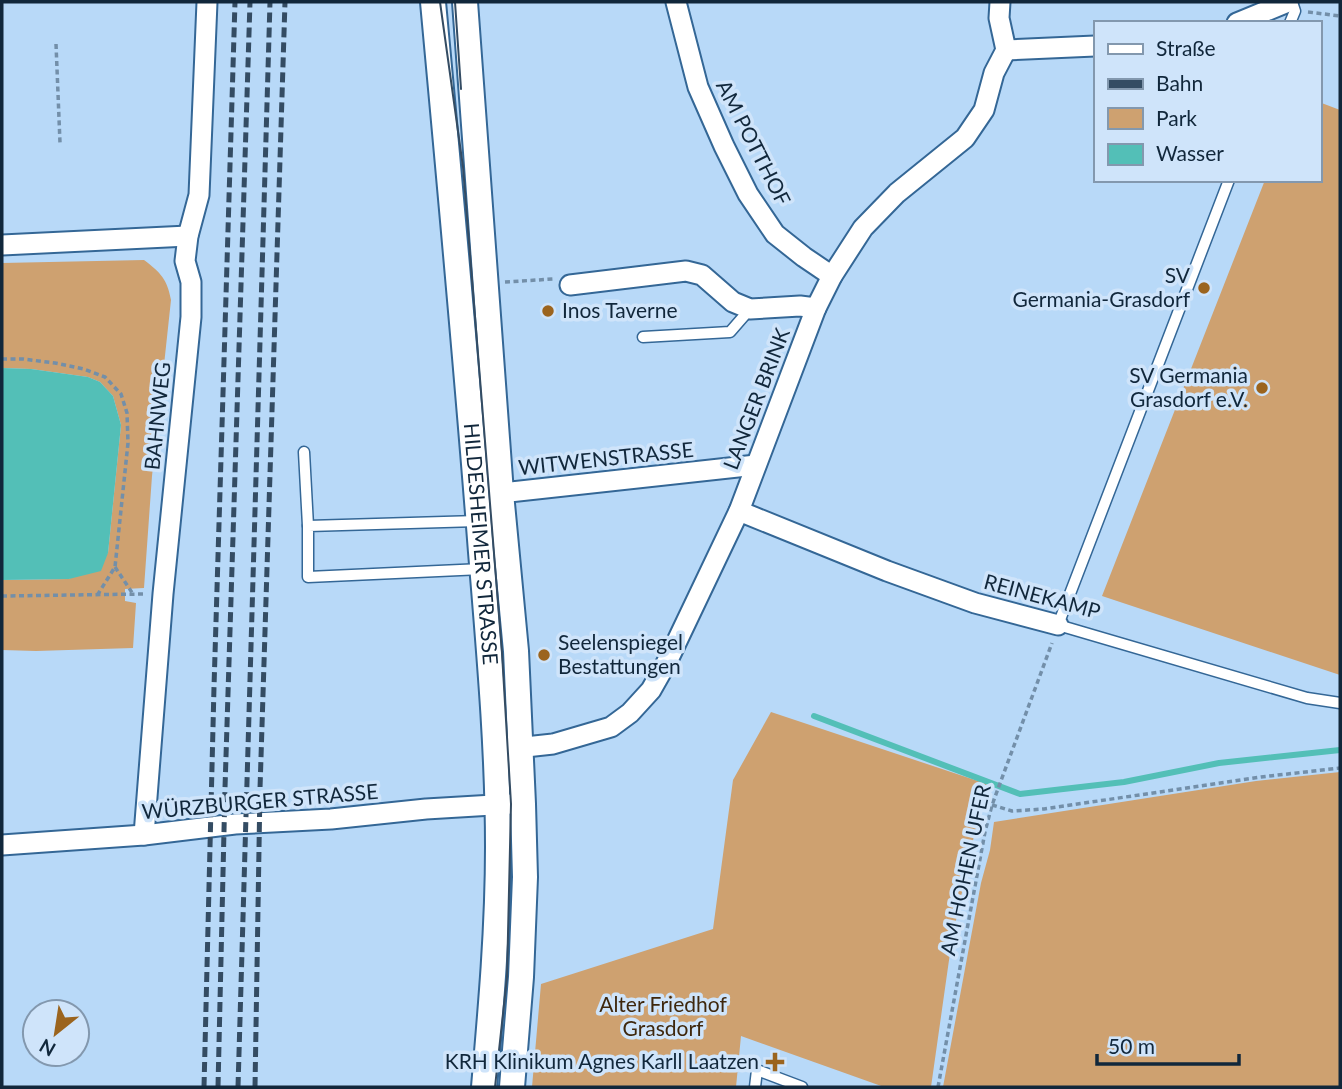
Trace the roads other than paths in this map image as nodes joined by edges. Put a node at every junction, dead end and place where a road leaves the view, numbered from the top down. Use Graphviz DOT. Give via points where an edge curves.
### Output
graph roads {
  1 [pos="206,2"];
  2 [pos="433,2"];
  3 [pos="465,2"];
  4 [pos="676,2"];
  5 [pos="1000,2"];
  6 [pos="1291,5"];
  7 [pos="1243,21"];
  8 [pos="1094,46"];
  9 [pos="1006,50"];
  10 [pos="1228,182"];
  11 [pos="188,236"];
  12 [pos="2,245"];
  13 [pos="832,275"];
  14 [pos="570,285"];
  15 [pos="816,308"];
  16 [pos="750,309"];
  17 [pos="643,337"];
  18 [pos="304,452"];
  19 [pos="756,465"];
  20 [pos="502,493"];
  21 [pos="739,511"];
  22 [pos="479,521"];
  23 [pos="308,526"];
  24 [pos="482,569"];
  25 [pos="1058,625"];
  26 [pos="1340,702"];
  27 [pos="507,749"];
  28 [pos="498,804"];
  29 [pos="523,804"];
  30 [pos="144,835"];
  31 [pos="2,845"];
  32 [pos="484,1087"];
  33 [pos="512,1087"];
  34 [pos="755,1087"];
  35 [pos="802,1087"];
  1 -- 11 [label="street, BAHNWEG" via="199,195"];
  2 -- 22 [label="street, HILDESHEIMER STRASSE"];
  3 -- 20 [label="street, HILDESHEIMER STRASSE"];
  4 -- 13 [label="street, AM POTTHOF" via="698,88 748,194 775,234"];
  5 -- 9 [label="street"];
  6 -- 7 [label="street"];
  8 -- 9 [label="street"];
  9 -- 13 [label="street, LANGER BRINK" via="984,110 965,138 897,193 863,228"];
  10 -- 25 [label="lane"];
  11 -- 12 [label="street"];
  11 -- 30 [label="street, BAHNWEG" via="185,261 191,282 191,317"];
  13 -- 15 [label="street, LANGER BRINK"];
  14 -- 16 [label="street" via="686,271 702,275 733,302"];
  15 -- 16 [label="street"];
  15 -- 19 [label="street, LANGER BRINK"];
  16 -- 17 [label="lane" via="730,332"];
  18 -- 23 [label="lane"];
  19 -- 20 [label="street, WITWENSTRASSE"];
  19 -- 21 [label="street, LANGER BRINK"];
  20 -- 27 [label="street, HILDESHEIMER STRASSE" via="516,651"];
  21 -- 25 [label="street, REINEKAMP" via="975,603"];
  21 -- 27 [label="street, LANGER BRINK" via="668,660 651,690 630,713 611,727 553,744"];
  22 -- 23 [label="lane"];
  22 -- 24 [label="street, HILDESHEIMER STRASSE"];
  23 -- 24 [label="lane" via="308,577"];
  24 -- 27 [label="street, HILDESHEIMER STRASSE"];
  25 -- 26 [label="lane, REINEKAMP" via="1307,698"];
  27 -- 28 [label="street, HILDESHEIMER STRASSE"];
  27 -- 29 [label="street, HILDESHEIMER STRASSE"];
  28 -- 29 [label="street, WÜRZBURGER STRASSE"];
  28 -- 30 [label="street, WÜRZBURGER STRASSE"];
  28 -- 32 [label="street, HILDESHEIMER STRASSE" via="494,976"];
  29 -- 33 [label="street, HILDESHEIMER STRASSE" via="525,877"];
  30 -- 31 [label="street, WÜRZBURGER STRASSE"];
  34 -- 35 [label="lane" via="757,1070"];
}
